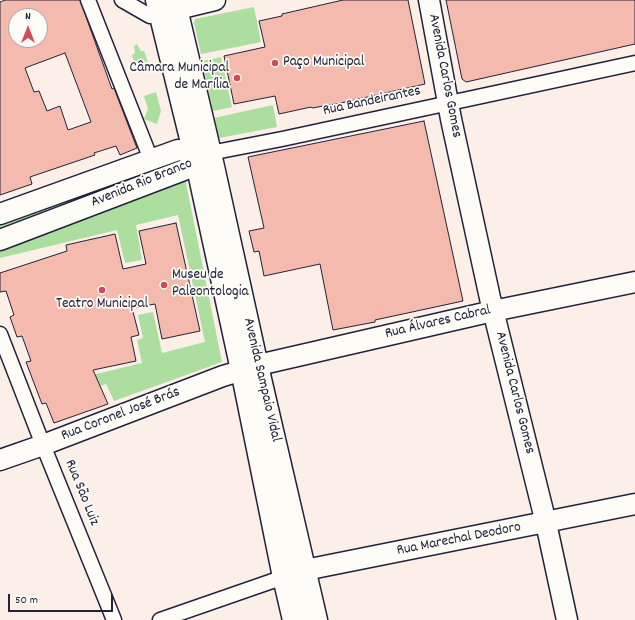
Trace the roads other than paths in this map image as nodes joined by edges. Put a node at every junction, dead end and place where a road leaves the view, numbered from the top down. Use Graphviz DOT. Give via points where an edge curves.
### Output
graph roads {
  1 [pos="88,0"];
  2 [pos="123,0"];
  3 [pos="215,0"];
  4 [pos="428,0"];
  5 [pos="167,6"];
  6 [pos="635,63"];
  7 [pos="448,104"];
  8 [pos="148,152"];
  9 [pos="200,155"];
  10 [pos="0,214"];
  11 [pos="0,240"];
  12 [pos="635,282"];
  13 [pos="493,310"];
  14 [pos="0,334"];
  15 [pos="250,368"];
  16 [pos="43,445"];
  17 [pos="0,460"];
  18 [pos="635,504"];
  19 [pos="546,523"];
  20 [pos="305,571"];
  21 [pos="284,577"];
  22 [pos="114,620"];
  23 [pos="160,620"];
  24 [pos="294,620"];
  25 [pos="316,620"];
  26 [pos="567,620"];
  1 -- 8 [label="street"];
  2 -- 5 [label="street" via="150,16"];
  3 -- 5 [label="main road"];
  4 -- 7 [label="main road, Avenida Carlos Gomes"];
  5 -- 9 [label="main road, Avenida Sampaio Vidal"];
  6 -- 7 [label="street, Rua Bandeirantes"];
  7 -- 9 [label="street, Rua Bandeirantes"];
  7 -- 13 [label="main road, Avenida Carlos Gomes"];
  9 -- 10 [label="main road, Avenida Rio Branco" via="178,150"];
  9 -- 11 [label="main road, Avenida Rio Branco" via="184,170"];
  9 -- 15 [label="main road, Avenida Sampaio Vidal"];
  12 -- 13 [label="main road, Rua Álvares Cabral"];
  13 -- 15 [label="main road, Rua Álvares Cabral"];
  13 -- 19 [label="main road, Avenida Carlos Gomes"];
  14 -- 16 [label="street, Rua São Luiz"];
  15 -- 16 [label="main road, Rua Coronel José Brás" via="216,378"];
  15 -- 20 [label="main road, Avenida Sampaio Vidal"];
  15 -- 21 [label="main road, Avenida Sampaio Vidal"];
  16 -- 17 [label="main road, Rua Coronel José Brás"];
  16 -- 22 [label="street, Rua São Luiz"];
  18 -- 19 [label="main road, Rua Marechal Deodoro"];
  19 -- 20 [label="main road, Rua Marechal Deodoro"];
  19 -- 26 [label="main road, Avenida Carlos Gomes"];
  20 -- 21 [label="main road, Rua Marechal Deodoro"];
  20 -- 25 [label="main road, Avenida Sampaio Vidal"];
  21 -- 23 [label="street"];
  21 -- 24 [label="main road, Avenida Sampaio Vidal"];
}
